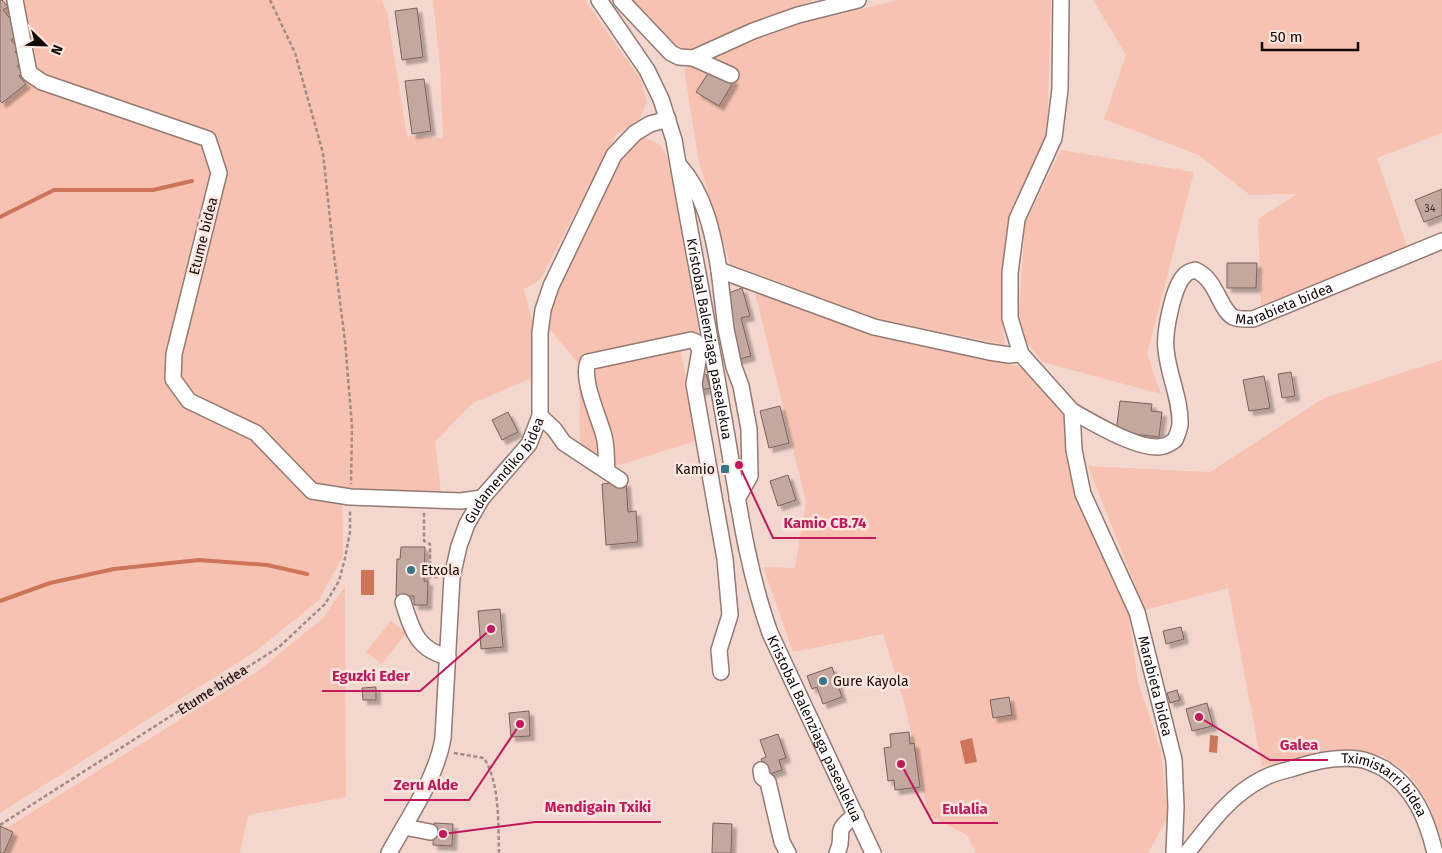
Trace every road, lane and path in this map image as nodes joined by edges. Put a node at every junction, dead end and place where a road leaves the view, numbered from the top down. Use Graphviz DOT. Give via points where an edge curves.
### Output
graph roads {
  1 [pos="15,0"];
  2 [pos="270,0"];
  3 [pos="599,0"];
  4 [pos="621,0"];
  5 [pos="856,0"];
  6 [pos="1061,0"];
  7 [pos="693,58"];
  8 [pos="731,74"];
  9 [pos="668,119"];
  10 [pos="678,164"];
  11 [pos="1442,242"];
  12 [pos="719,270"];
  13 [pos="1021,354"];
  14 [pos="1072,411"];
  15 [pos="540,416"];
  16 [pos="607,471"];
  17 [pos="620,480"];
  18 [pos="350,497"];
  19 [pos="482,498"];
  20 [pos="424,499"];
  21 [pos="737,499"];
  22 [pos="452,577"];
  23 [pos="403,602"];
  24 [pos="448,657"];
  25 [pos="721,672"];
  26 [pos="441,752"];
  27 [pos="761,770"];
  28 [pos="856,815"];
  29 [pos="0,825"];
  30 [pos="404,827"];
  31 [pos="430,832"];
  32 [pos="389,853"];
  33 [pos="499,853"];
  34 [pos="788,853"];
  35 [pos="837,853"];
  36 [pos="873,853"];
  37 [pos="1174,853"];
  38 [pos="1186,853"];
  39 [pos="1435,853"];
  1 -- 18 [label="street, Etume bidea" via="29,73 42,82 208,139 219,173 174,354 173,379 189,401 256,433 312,490"];
  2 -- 18 [label="path" via="295,52 323,153 352,426"];
  3 -- 9 [label="street, Kristobal Balenziaga pasealekua" via="647,70"];
  4 -- 7 [label="street" via="671,53"];
  5 -- 7 [label="street" via="753,31"];
  6 -- 13 [label="street, Marabieta bidea" via="1060,89 1054,138 1017,219 1010,273 1010,318"];
  7 -- 8 [label="street"];
  9 -- 10 [label="street, Kristobal Balenziaga pasealekua"];
  9 -- 15 [label="street, Gudamendiko bidea" via="635,133 614,155 551,286 540,334"];
  10 -- 12 [label="street" via="702,200"];
  10 -- 21 [label="street, Kristobal Balenziaga pasealekua"];
  11 -- 14 [label="street, Marabieta bidea" via="1253,319 1240,320 1231,316 1204,274 1196,270 1185,274 1173,300 1165,347 1180,426 1175,440 1163,446 1150,446 1115,434"];
  12 -- 13 [label="street" via="874,327 989,352"];
  12 -- 21 [label="street" via="726,329 749,429 750,476"];
  13 -- 14 [label="street, Marabieta bidea"];
  14 -- 37 [label="street, Marabieta bidea" via="1074,450 1083,494 1137,612 1174,760"];
  15 -- 16 [label="street" via="564,443"];
  15 -- 19 [label="street, Gudamendiko bidea" via="529,444"];
  16 -- 17 [label="street"];
  16 -- 25 [label="street" via="605,438 588,382 588,362 691,340 696,342 700,350 694,384 725,559 730,615 719,650"];
  18 -- 20 [label="street, Etume bidea"];
  18 -- 29 [label="path, Etume bidea" via="350,532 339,581 324,604 280,647"];
  19 -- 20 [label="street, Etume bidea"];
  19 -- 22 [label="street, Gudamendiko bidea" via="467,524"];
  20 -- 22 [label="path" via="424,541 430,544 430,577"];
  21 -- 28 [label="street, Kristobal Balenziaga pasealekua" via="752,575 770,633"];
  22 -- 24 [label="street, Gudamendiko bidea"];
  23 -- 24 [label="street" via="413,632 425,647"];
  24 -- 26 [label="street, Gudamendiko bidea"];
  26 -- 30 [label="street, Gudamendiko bidea"];
  26 -- 33 [label="path" via="484,758 490,768 495,790"];
  27 -- 34 [label="street" via="762,777 768,782 782,842"];
  28 -- 35 [label="street" via="843,824"];
  28 -- 36 [label="street, Kristobal Balenziaga pasealekua"];
  30 -- 31 [label="street"];
  30 -- 32 [label="street, Gudamendiko bidea"];
  38 -- 39 [label="street, Tximistarri bidea" via="1222,809 1262,778 1304,764 1344,758 1371,762 1406,787 1426,820"];
}
